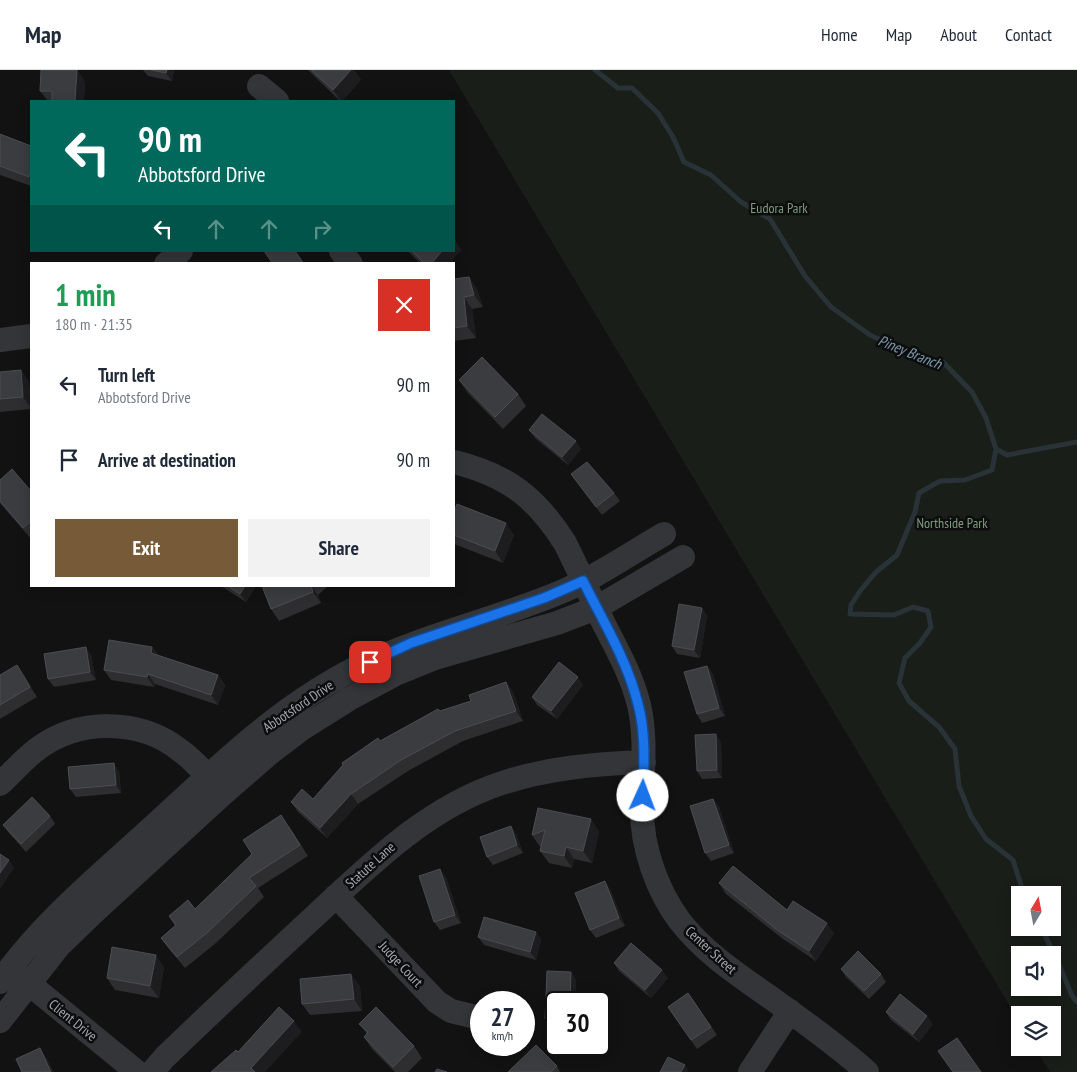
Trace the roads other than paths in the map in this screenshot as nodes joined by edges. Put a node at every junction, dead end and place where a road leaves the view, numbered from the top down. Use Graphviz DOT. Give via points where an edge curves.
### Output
graph roads {
  1 [pos="259,86"];
  2 [pos="276,100"];
  3 [pos="180,252"];
  4 [pos="342,252"];
  5 [pos="168,262"];
  6 [pos="349,262"];
  7 [pos="30,336"];
  8 [pos="0,340"];
  9 [pos="455,462"];
  10 [pos="664,534"];
  11 [pos="683,557"];
  12 [pos="583,581"];
  13 [pos="596,608"];
  14 [pos="644,762"];
  15 [pos="0,784"];
  16 [pos="216,785"];
  17 [pos="336,896"];
  18 [pos="5,975"];
  19 [pos="29,984"];
  20 [pos="790,1011"];
  21 [pos="470,1016"];
  22 [pos="0,1021"];
  23 [pos="137,1072"];
  24 [pos="152,1072"];
  25 [pos="750,1072"];
  26 [pos="867,1072"];
  1 -- 2 [label="street"];
  3 -- 5 [label="street"];
  4 -- 6 [label="street"];
  7 -- 8 [label="street"];
  9 -- 12 [label="street, Center Street" via="502,478 524,493 552,523"];
  10 -- 12 [label="street, Abbotsford Drive"];
  11 -- 13 [label="street, Abbotsford Drive"];
  12 -- 13 [label="street, Center Street"];
  12 -- 16 [label="street, Abbotsford Drive" via="544,598 411,643 356,668 296,704 245,742"];
  13 -- 14 [label="street, Center Street" via="630,677 639,705"];
  13 -- 16 [label="street, Abbotsford Drive" via="435,658 396,674 349,699"];
  14 -- 17 [label="street, Statute Lane" via="570,766 498,784 462,799 397,841"];
  14 -- 20 [label="street, Center Street" via="642,813 645,842 664,895 679,919 708,951"];
  15 -- 16 [label="street" via="35,750 49,742 75,730 118,726 162,738 181,751"];
  16 -- 18 [label="street, Abbotsford Drive" via="46,926"];
  16 -- 19 [label="street, Abbotsford Drive" via="58,947"];
  17 -- 21 [label="street, Judge Court" via="436,1002 451,1011"];
  17 -- 24 [label="street, Statute Lane"];
  18 -- 19 [label="street, Client Drive"];
  19 -- 22 [label="street, Abbotsford Drive"];
  19 -- 23 [label="street, Client Drive"];
  20 -- 25 [label="street"];
  20 -- 26 [label="street, Center Street"];
}
